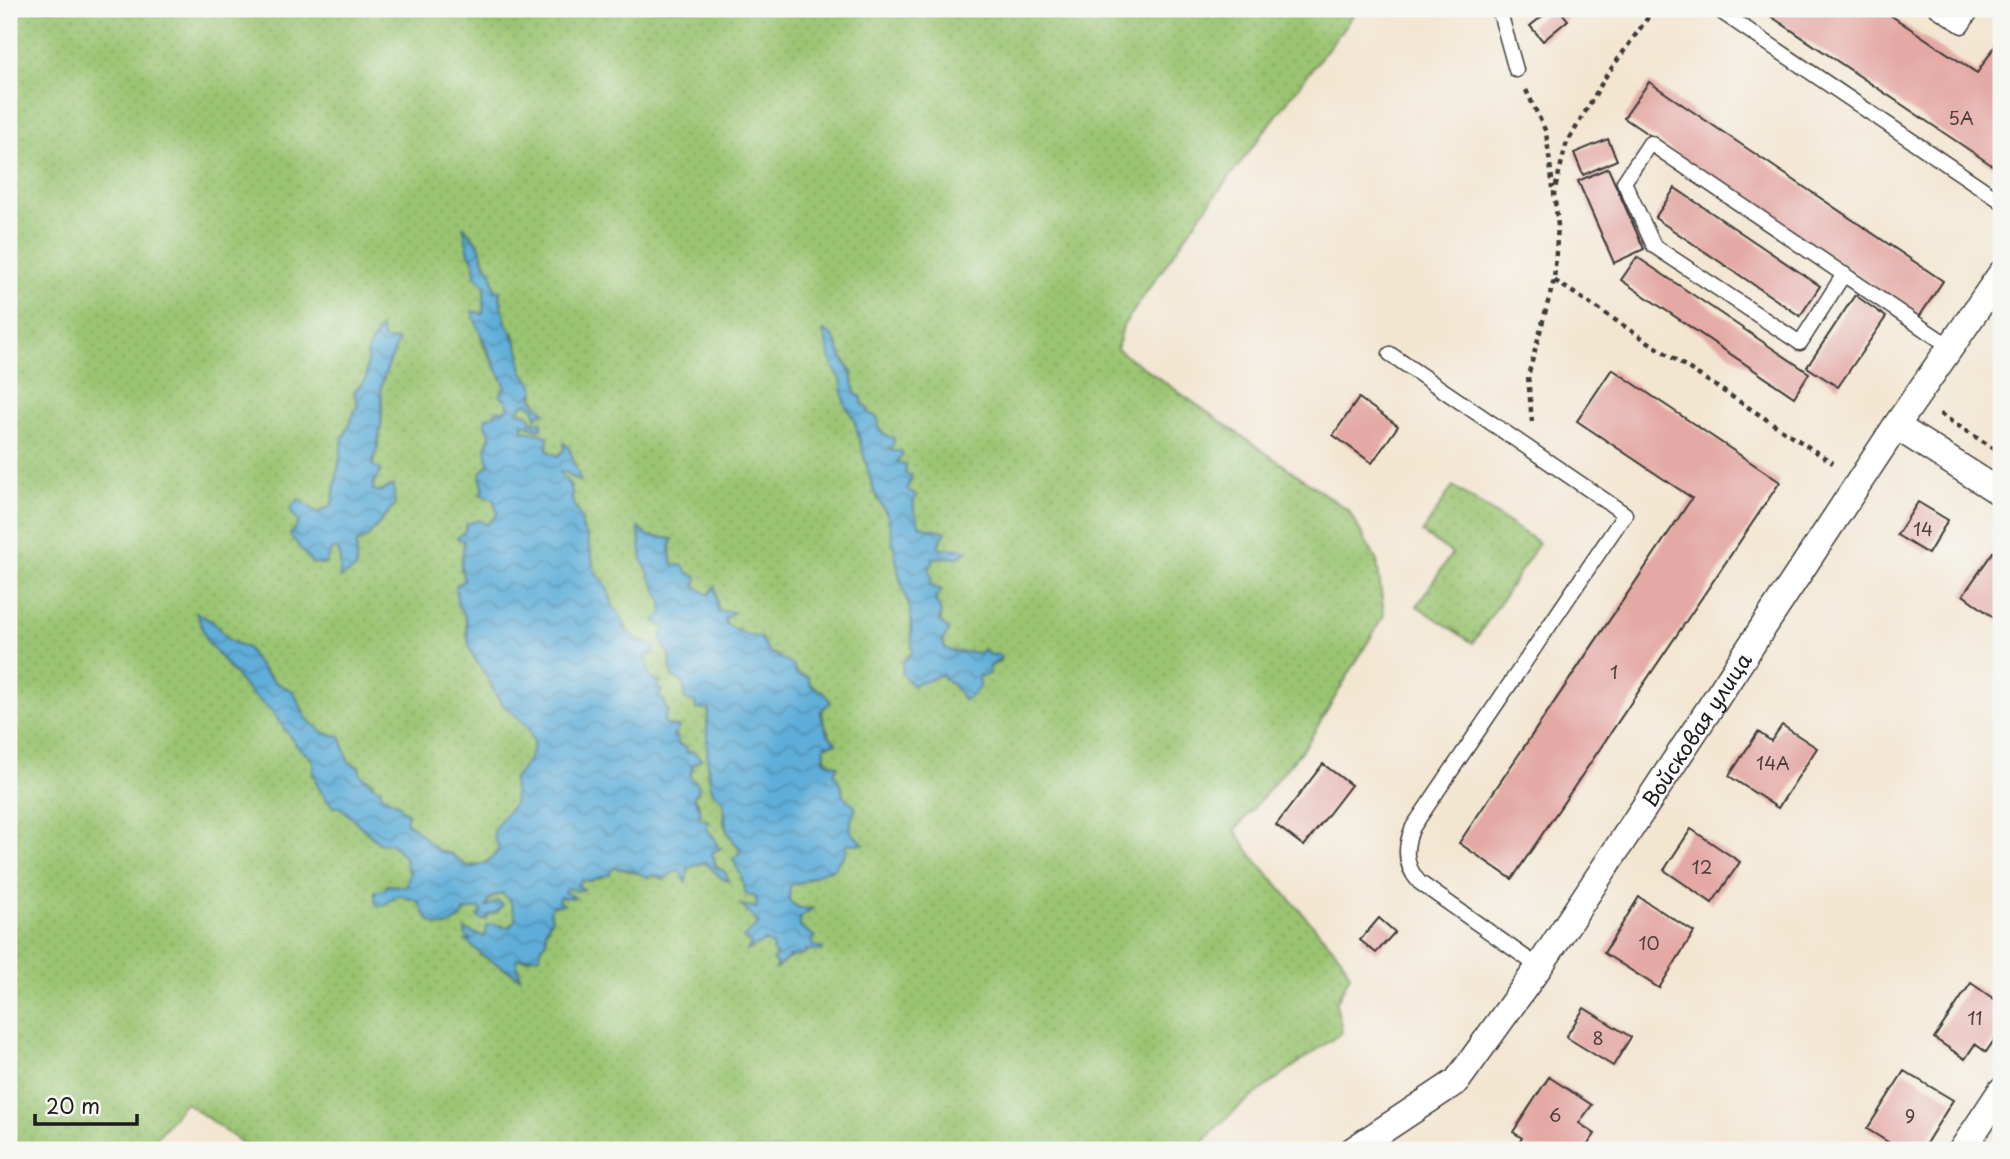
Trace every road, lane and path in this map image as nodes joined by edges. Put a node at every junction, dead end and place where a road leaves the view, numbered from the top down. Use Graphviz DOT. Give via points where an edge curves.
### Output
graph roads {
  1 [pos="1499,9"];
  2 [pos="1717,9"];
  3 [pos="1936,9"];
  4 [pos="1973,9"];
  5 [pos="1516,70"];
  6 [pos="1554,193"];
  7 [pos="2001,201"];
  8 [pos="1844,274"];
  9 [pos="2001,274"];
  10 [pos="1554,279"];
  11 [pos="1951,347"];
  12 [pos="1390,354"];
  13 [pos="1933,410"];
  14 [pos="1896,426"];
  15 [pos="1535,453"];
  16 [pos="2001,453"];
  17 [pos="2001,493"];
  18 [pos="1539,967"];
  19 [pos="2001,1091"];
  20 [pos="1353,1150"];
  21 [pos="1962,1150"];
  1 -- 5 [label="lane"];
  2 -- 7 [label="lane"];
  3 -- 4 [label="lane" via="1962,26"];
  5 -- 6 [label="path" via="1546,132"];
  8 -- 8 [label="lane" via="1650,143 1625,182 1654,246 1800,343"];
  8 -- 11 [label="lane"];
  9 -- 11 [label="street, Войсковая улица"];
  10 -- 15 [label="path" via="1528,376"];
  11 -- 14 [label="street, Войсковая улица"];
  12 -- 15 [label="lane"];
  13 -- 16 [label="path"];
  14 -- 17 [label="street"];
  14 -- 18 [label="street, Войсковая улица"];
  15 -- 18 [label="lane" via="1625,514 1413,827 1406,855 1410,872 1419,882"];
  18 -- 20 [label="street, Войсковая улица" via="1457,1081"];
  19 -- 21 [label="street"];
}
